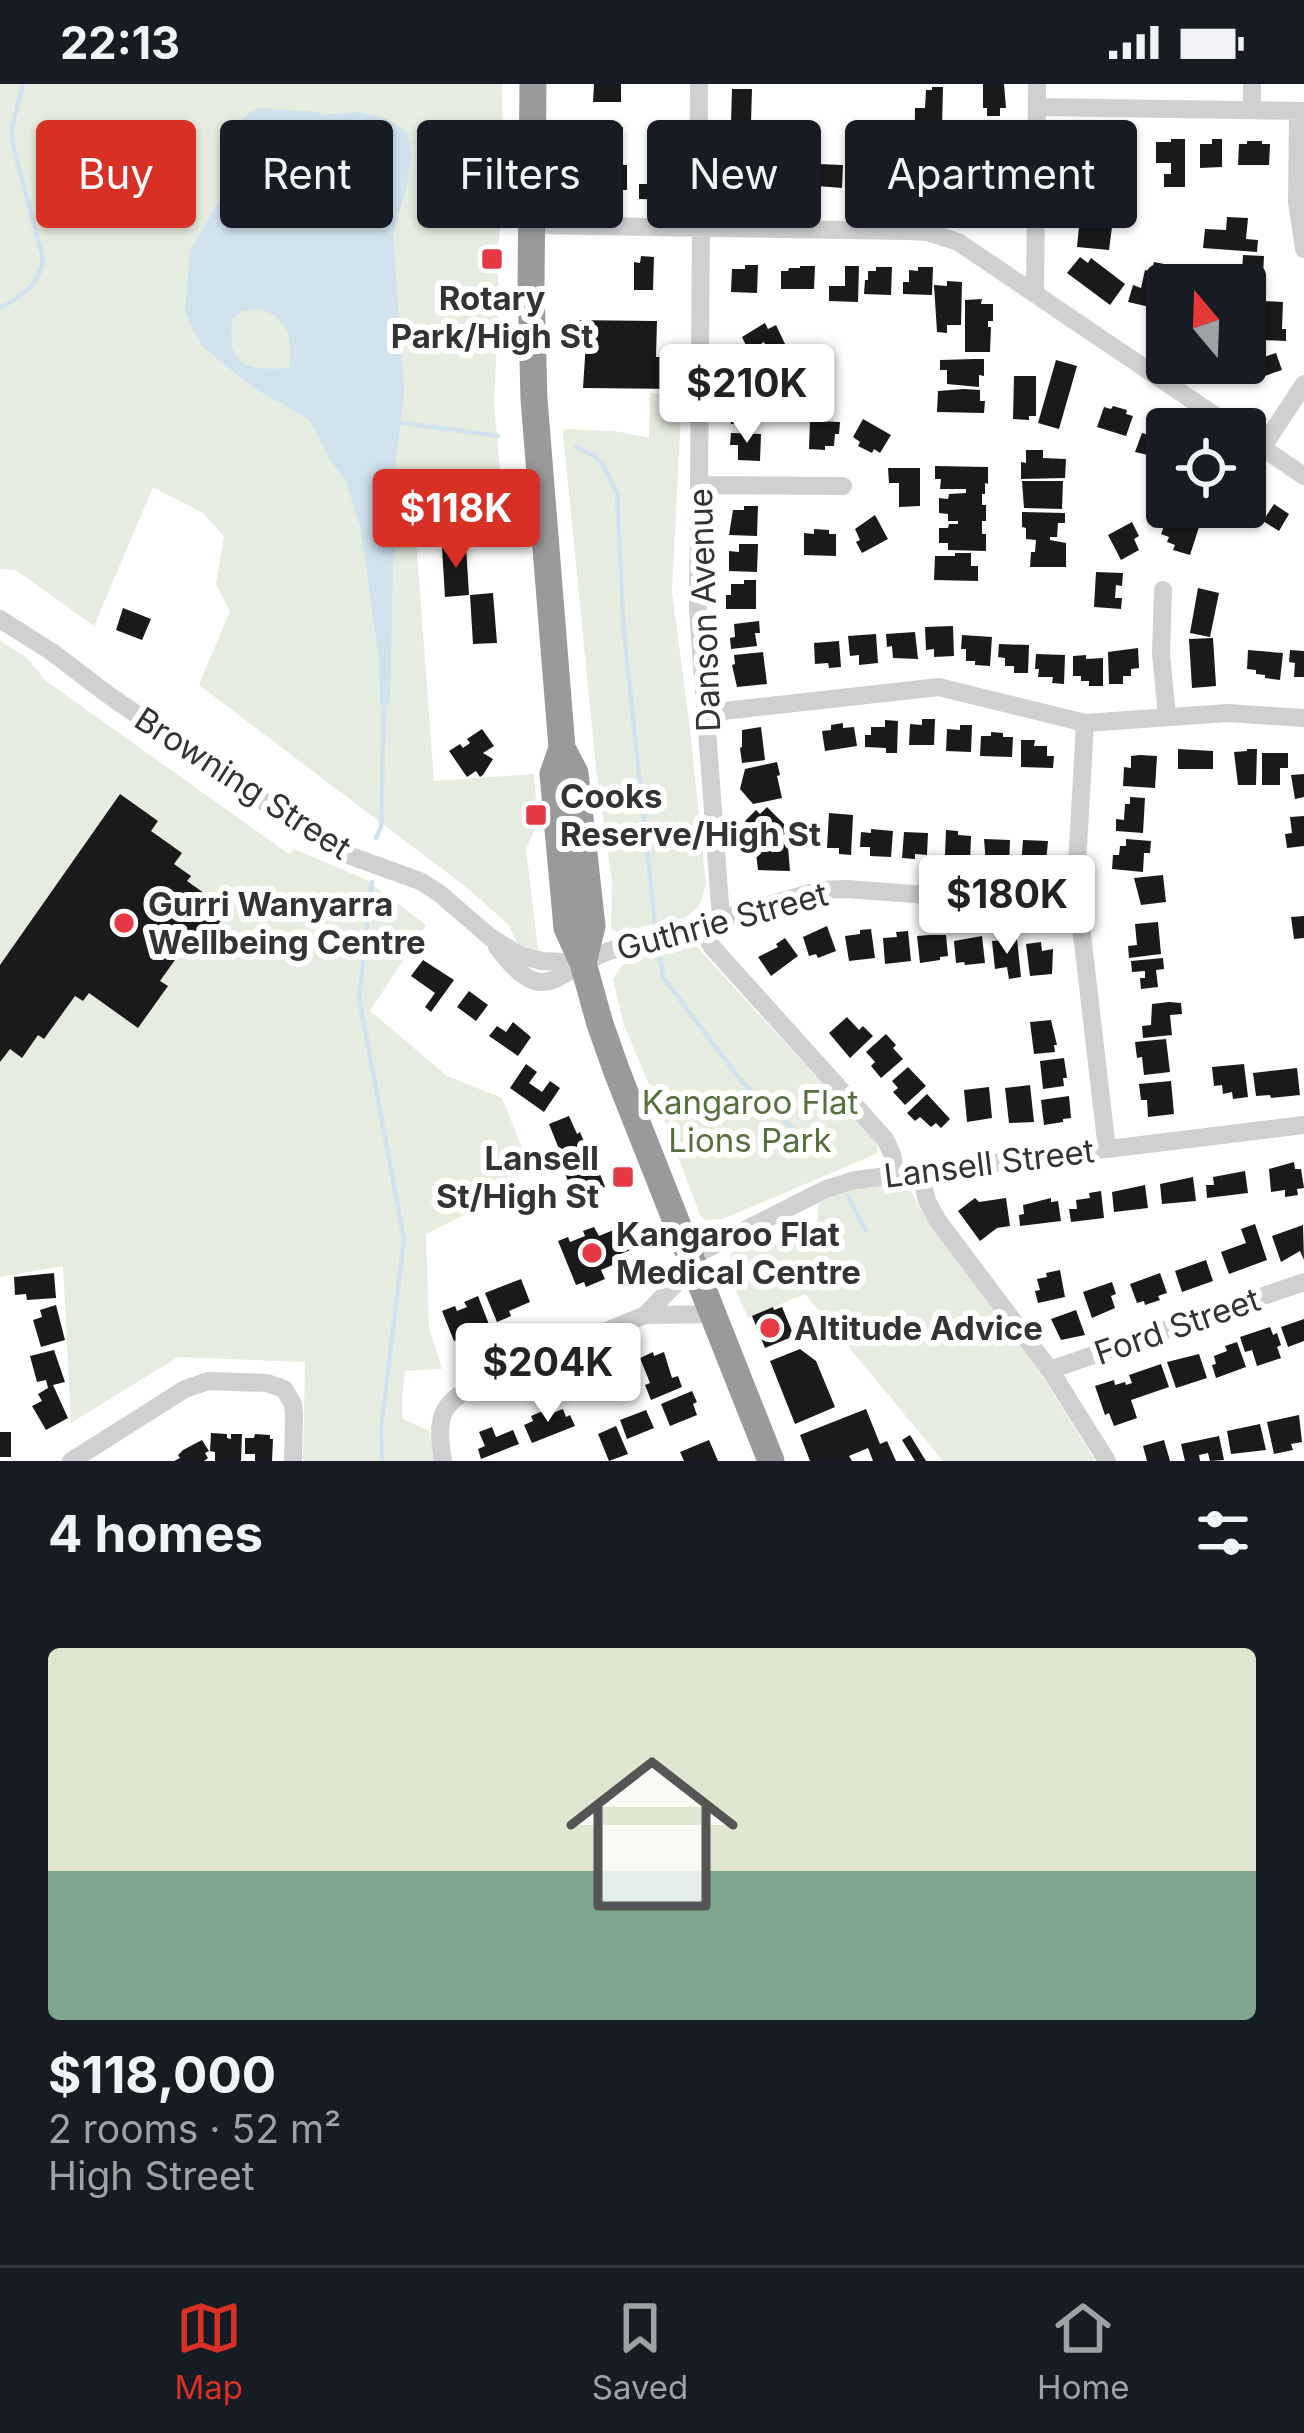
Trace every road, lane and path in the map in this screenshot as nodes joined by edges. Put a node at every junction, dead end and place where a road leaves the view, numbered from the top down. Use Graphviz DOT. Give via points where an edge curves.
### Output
graph roads {
  1 [pos="532,84"];
  2 [pos="699,84"];
  3 [pos="1037,84"];
  4 [pos="1252,84"];
  5 [pos="1037,107"];
  6 [pos="1252,110"];
  7 [pos="1301,111"];
  8 [pos="532,120"];
  9 [pos="623,227"];
  10 [pos="531,228"];
  11 [pos="699,229"];
  12 [pos="1304,249"];
  13 [pos="1035,294"];
  14 [pos="1304,384"];
  15 [pos="1203,408"];
  16 [pos="1266,442"];
  17 [pos="1266,451"];
  18 [pos="1304,476"];
  19 [pos="699,485"];
  20 [pos="843,485"];
  21 [pos="1163,590"];
  22 [pos="0,619"];
  23 [pos="706,713"];
  24 [pos="1167,717"];
  25 [pos="1304,718"];
  26 [pos="1085,723"];
  27 [pos="1078,906"];
  28 [pos="722,918"];
  29 [pos="699,926"];
  30 [pos="584,963"];
  31 [pos="1304,1125"];
  32 [pos="1107,1149"];
  33 [pos="920,1171"];
  34 [pos="896,1174"];
  35 [pos="692,1261"];
  36 [pos="1304,1282"];
  37 [pos="712,1313"];
  38 [pos="645,1315"];
  39 [pos="1050,1370"];
  40 [pos="71,1461"];
  41 [pos="293,1461"];
  42 [pos="443,1461"];
  43 [pos="771,1461"];
  44 [pos="1107,1461"];
  1 -- 8 [label="highway"];
  2 -- 11 [label="street, Danson Avenue"];
  3 -- 5 [label="street"];
  4 -- 6 [label="street"];
  5 -- 6 [label="street"];
  5 -- 13 [label="street"];
  6 -- 7 [label="street"];
  7 -- 12 [label="street"];
  9 -- 11 [label="street"];
  10 -- 30 [label="highway" via="534,399 562,748 575,773 592,926"];
  11 -- 13 [label="street" via="927,232 958,242"];
  11 -- 19 [label="street, Danson Avenue"];
  13 -- 15 [label="street"];
  14 -- 16 [label="street"];
  17 -- 18 [label="street"];
  19 -- 20 [label="street"];
  19 -- 23 [label="street, Danson Avenue"];
  21 -- 24 [label="street"];
  22 -- 30 [label="street, Browning Street" via="334,850 420,881 508,950"];
  23 -- 26 [label="street" via="939,687"];
  23 -- 28 [label="street, Danson Avenue"];
  24 -- 25 [label="street"];
  24 -- 26 [label="street"];
  26 -- 27 [label="street"];
  27 -- 28 [label="street, Guthrie Street" via="834,889"];
  27 -- 32 [label="street"];
  28 -- 29 [label="street, Guthrie Street"];
  29 -- 30 [label="street, Guthrie Street"];
  29 -- 34 [label="street" via="885,1139"];
  30 -- 35 [label="highway"];
  31 -- 32 [label="street, Lansell Street"];
  32 -- 33 [label="street, Lansell Street"];
  33 -- 34 [label="street, Lansell Street"];
  33 -- 39 [label="street" via="938,1221"];
  34 -- 35 [label="street, Lansell Street" via="826,1190"];
  35 -- 37 [label="highway"];
  35 -- 38 [label="street, Lansell Street"];
  36 -- 39 [label="street, Ford Street"];
  37 -- 38 [label="street, Lansell Street"];
  37 -- 43 [label="highway"];
  38 -- 42 [label="street, Lansell Street" via="456,1397 439,1428"];
  39 -- 44 [label="street"];
  40 -- 41 [label="street" via="208,1381 284,1389 293,1404"];
}
